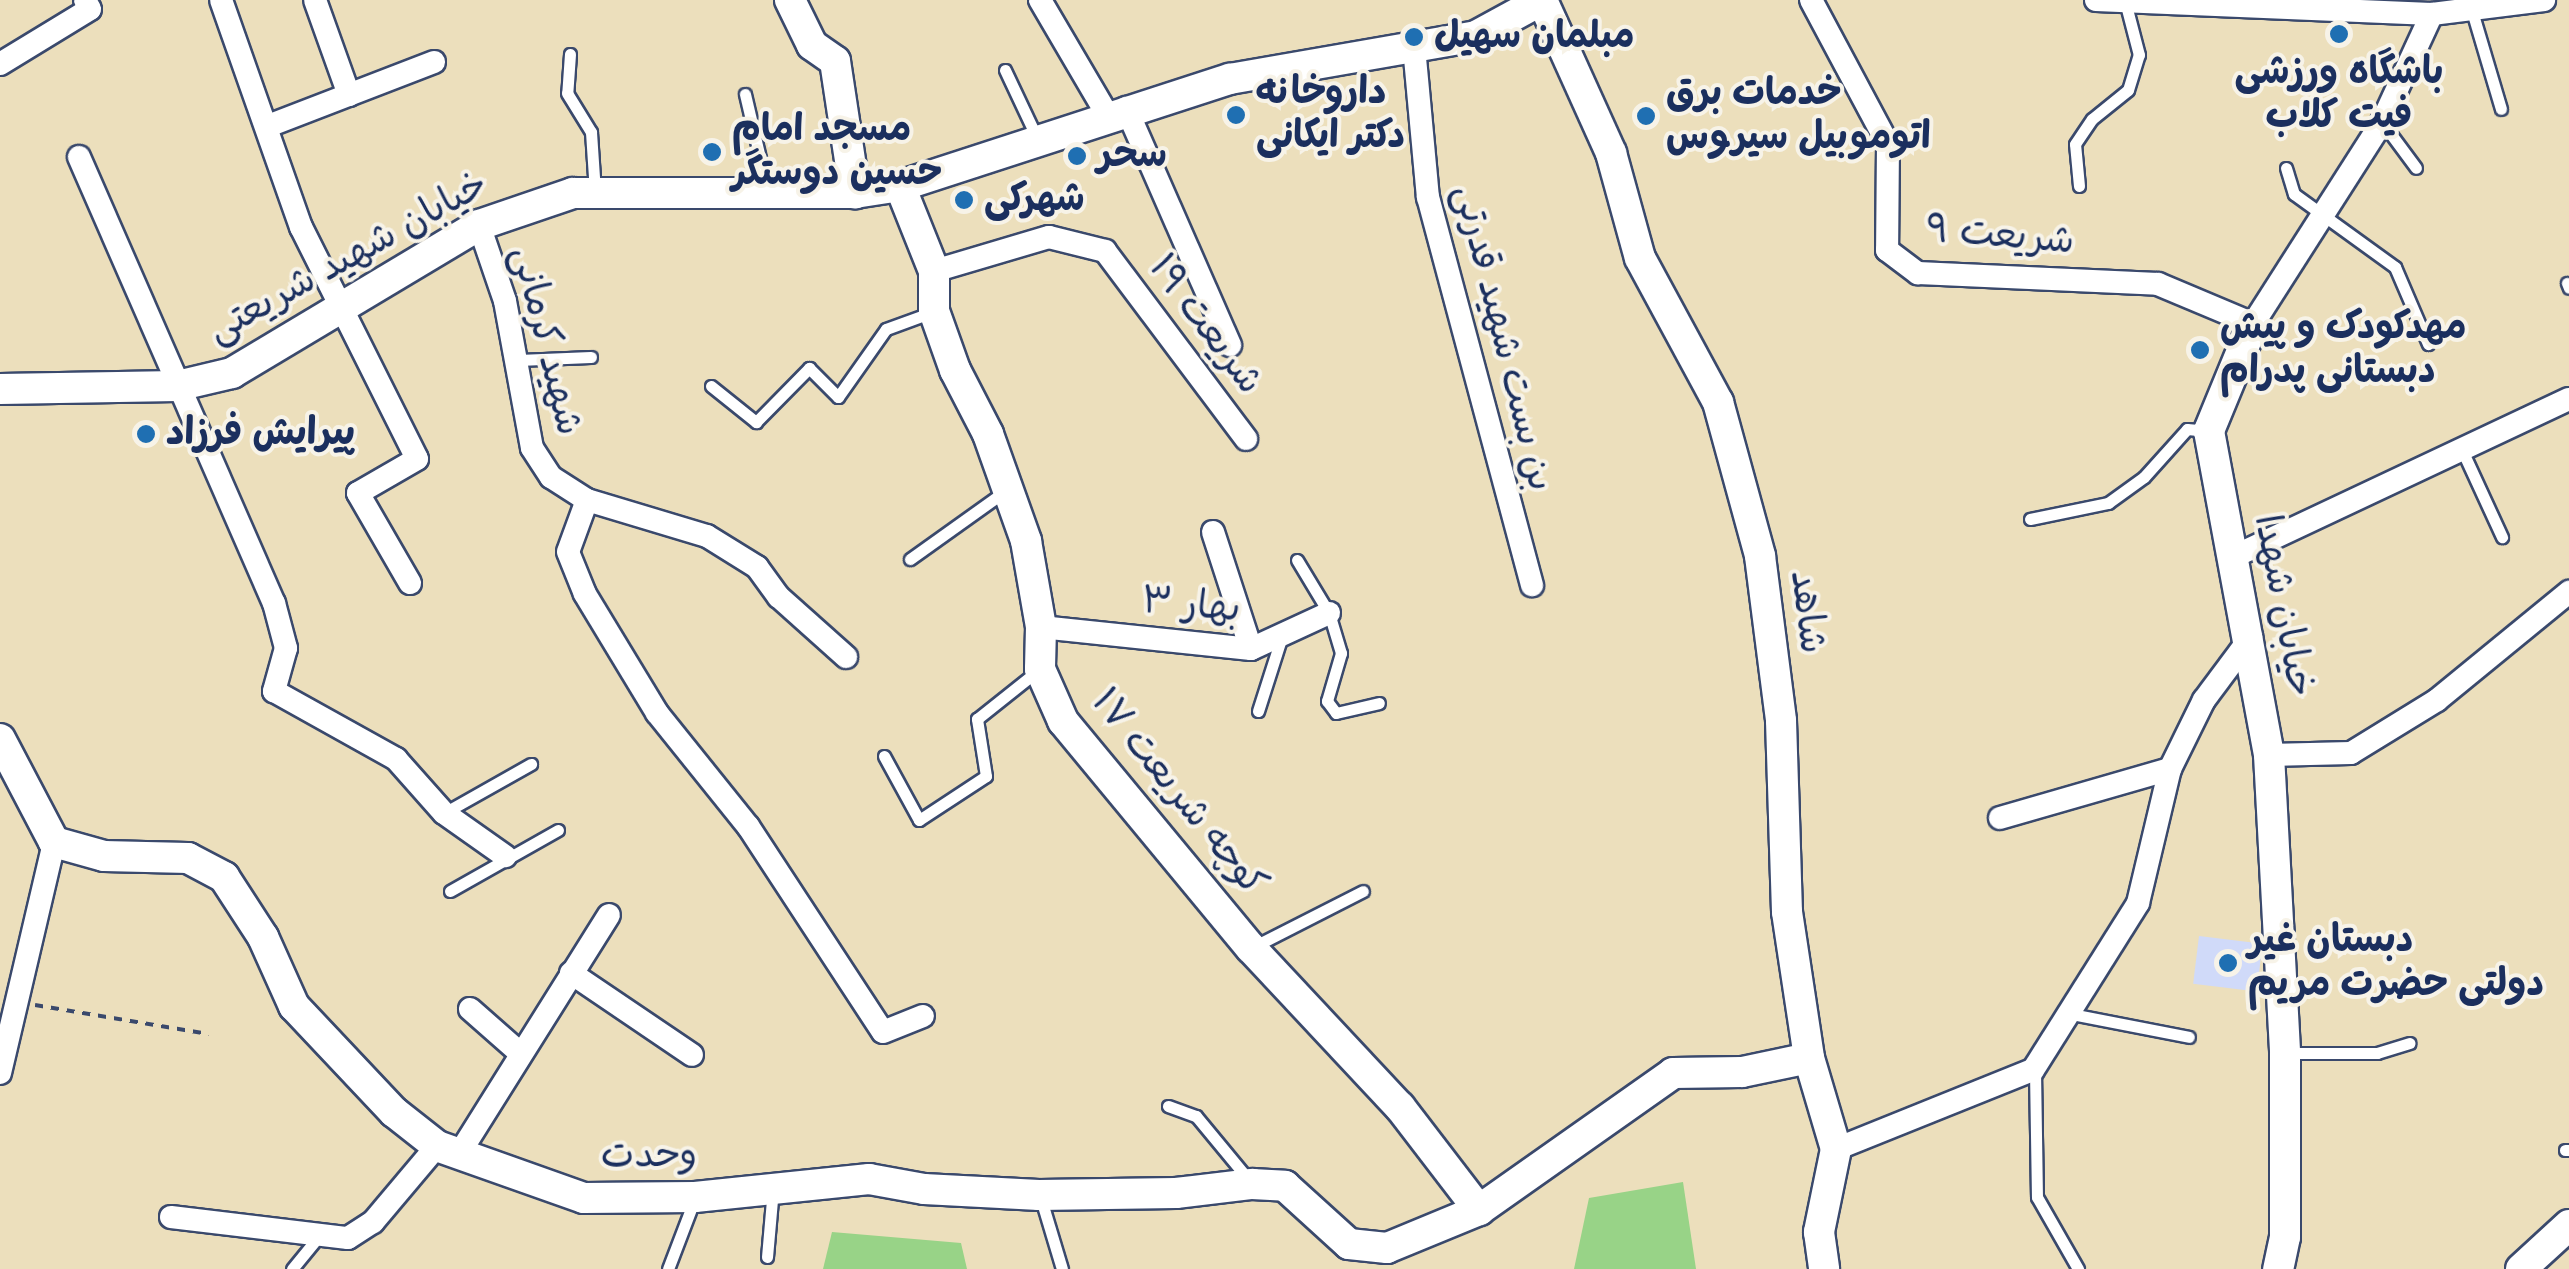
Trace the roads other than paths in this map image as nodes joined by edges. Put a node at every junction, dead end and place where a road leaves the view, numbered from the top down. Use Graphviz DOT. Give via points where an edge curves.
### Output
graph roads {
  1 [pos="86,0"];
  2 [pos="221,0"];
  3 [pos="315,0"];
  4 [pos="790,0"];
  5 [pos="1040,0"];
  6 [pos="1811,0"];
  7 [pos="2096,0"];
  8 [pos="2544,0"];
  9 [pos="1532,2"];
  10 [pos="2126,5"];
  11 [pos="2472,11"];
  12 [pos="2432,14"];
  13 [pos="1414,46"];
  14 [pos="570,54"];
  15 [pos="434,62"];
  16 [pos="0,64"];
  17 [pos="1005,70"];
  18 [pos="746,94"];
  19 [pos="349,95"];
  20 [pos="2501,109"];
  21 [pos="1116,111"];
  22 [pos="2382,122"];
  23 [pos="268,126"];
  24 [pos="1038,140"];
  25 [pos="79,157"];
  26 [pos="2286,168"];
  27 [pos="2416,168"];
  28 [pos="900,186"];
  29 [pos="2080,186"];
  30 [pos="767,188"];
  31 [pos="595,192"];
  32 [pos="855,192"];
  33 [pos="2322,212"];
  34 [pos="479,224"];
  35 [pos="934,271"];
  36 [pos="343,309"];
  37 [pos="934,311"];
  38 [pos="2254,324"];
  39 [pos="2428,344"];
  40 [pos="1230,345"];
  41 [pos="591,358"];
  42 [pos="518,360"];
  43 [pos="176,386"];
  44 [pos="711,386"];
  45 [pos="0,389"];
  46 [pos="2569,400"];
  47 [pos="2209,431"];
  48 [pos="1246,439"];
  49 [pos="2462,450"];
  50 [pos="1008,489"];
  51 [pos="588,500"];
  52 [pos="2030,520"];
  53 [pos="1213,532"];
  54 [pos="2502,537"];
  55 [pos="2233,556"];
  56 [pos="910,558"];
  57 [pos="1296,560"];
  58 [pos="410,583"];
  59 [pos="1532,584"];
  60 [pos="2569,592"];
  61 [pos="1329,613"];
  62 [pos="1041,627"];
  63 [pos="1283,632"];
  64 [pos="2250,637"];
  65 [pos="1251,650"];
  66 [pos="846,658"];
  67 [pos="1040,669"];
  68 [pos="1379,702"];
  69 [pos="1258,711"];
  70 [pos="0,740"];
  71 [pos="2269,754"];
  72 [pos="884,756"];
  73 [pos="531,764"];
  74 [pos="2170,769"];
  75 [pos="444,813"];
  76 [pos="2000,818"];
  77 [pos="558,830"];
  78 [pos="54,842"];
  79 [pos="505,856"];
  80 [pos="450,891"];
  81 [pos="1363,891"];
  82 [pos="609,915"];
  83 [pos="1251,948"];
  84 [pos="571,974"];
  85 [pos="470,1009"];
  86 [pos="2071,1014"];
  87 [pos="923,1016"];
  88 [pos="2189,1037"];
  89 [pos="2410,1043"];
  90 [pos="519,1052"];
  91 [pos="2284,1053"];
  92 [pos="692,1055"];
  93 [pos="1808,1058"];
  94 [pos="2036,1066"];
  95 [pos="0,1072"];
  96 [pos="1168,1106"];
  97 [pos="1836,1149"];
  98 [pos="448,1150"];
  99 [pos="1252,1184"];
  100 [pos="773,1189"];
  101 [pos="1039,1195"];
  102 [pos="695,1198"];
  103 [pos="1478,1210"];
  104 [pos="171,1217"];
  105 [pos="2569,1224"];
  106 [pos="318,1236"];
  107 [pos="767,1257"];
  108 [pos="292,1269"];
  109 [pos="668,1269"];
  110 [pos="1062,1269"];
  111 [pos="1824,1269"];
  112 [pos="2078,1269"];
  113 [pos="2278,1269"];
  114 [pos="2521,1269"];
  1 -- 16 [label="street" via="90,9"];
  2 -- 23 [label="street"];
  3 -- 19 [label="street"];
  4 -- 32 [label="street" via="812,45 835,61"];
  5 -- 21 [label="street"];
  6 -- 38 [label="street, شریعت ۹" via="1888,144 1887,250 1918,273 2146,282"];
  7 -- 10 [label="street"];
  8 -- 11 [label="street"];
  9 -- 13 [label="street, خیابان شهید شریعتی" via="1476,36"];
  9 -- 93 [label="street, شاهد" via="1611,153 1640,258 1718,402 1760,556 1781,721 1786,912"];
  10 -- 12 [label="street"];
  10 -- 29 [label="lane" via="2140,55 2128,90 2092,119 2075,144"];
  11 -- 12 [label="street"];
  11 -- 20 [label="lane"];
  12 -- 22 [label="street"];
  13 -- 21 [label="street, خیابان شهید شریعتی" via="1230,79"];
  13 -- 59 [label="street, بن بست شهید قدرتی" via="1428,197"];
  14 -- 31 [label="lane" via="567,93 591,132"];
  15 -- 19 [label="street"];
  17 -- 24 [label="lane"];
  18 -- 30 [label="lane"];
  19 -- 23 [label="street"];
  21 -- 24 [label="street, خیابان شهید شریعتی"];
  21 -- 40 [label="street"];
  22 -- 27 [label="lane"];
  22 -- 33 [label="street"];
  23 -- 36 [label="street" via="301,226"];
  24 -- 28 [label="street, خیابان شهید شریعتی"];
  25 -- 43 [label="street"];
  26 -- 33 [label="lane" via="2294,194"];
  28 -- 32 [label="street, خیابان شهید شریعتی"];
  28 -- 35 [label="street, کوچه شریعت ۱۷"];
  30 -- 31 [label="street, خیابان شهید شریعتی"];
  30 -- 32 [label="street, خیابان شهید شریعتی"];
  31 -- 34 [label="street, خیابان شهید شریعتی"];
  33 -- 38 [label="street"];
  33 -- 39 [label="lane" via="2395,267"];
  34 -- 36 [label="street, خیابان شهید شریعتی"];
  34 -- 42 [label="street, شهید کرمانی"];
  35 -- 37 [label="street, کوچه شریعت ۱۷"];
  35 -- 48 [label="street, شریعت ۱۹" via="1049,237 1104,251"];
  36 -- 43 [label="street, خیابان شهید شریعتی" via="232,373"];
  36 -- 58 [label="street" via="417,459 358,493"];
  37 -- 44 [label="lane" via="886,329 838,397 809,368 756,422"];
  37 -- 50 [label="street, کوچه شریعت ۱۷"];
  38 -- 47 [label="street"];
  41 -- 42 [label="lane"];
  42 -- 51 [label="street, شهید کرمانی" via="532,448 551,478"];
  43 -- 45 [label="street, خیابان شهید شریعتی"];
  43 -- 75 [label="street" via="215,459 274,603 286,648 274,691 396,759"];
  46 -- 49 [label="street"];
  47 -- 52 [label="lane" via="2187,430 2144,477 2108,503"];
  47 -- 55 [label="street, خیابان شهدا"];
  49 -- 54 [label="lane"];
  49 -- 55 [label="street"];
  50 -- 56 [label="lane"];
  50 -- 62 [label="street, کوچه شریعت ۱۷" via="1026,541"];
  51 -- 66 [label="street, شهید کرمانی" via="707,536 757,567 779,597"];
  51 -- 87 [label="street" via="568,552 585,594 656,713 748,826 883,1032"];
  53 -- 65 [label="street"];
  55 -- 64 [label="street, خیابان شهدا"];
  57 -- 61 [label="lane"];
  60 -- 71 [label="street" via="2437,700 2351,753"];
  61 -- 63 [label="street, بهار ۳"];
  61 -- 68 [label="lane" via="1341,653 1327,701 1336,713"];
  62 -- 65 [label="street, بهار ۳"];
  62 -- 67 [label="street, کوچه شریعت ۱۷"];
  63 -- 65 [label="street, بهار ۳"];
  63 -- 69 [label="lane"];
  64 -- 71 [label="street, خیابان شهدا"];
  64 -- 74 [label="street" via="2204,700"];
  67 -- 72 [label="lane" via="977,720 986,776 919,820"];
  67 -- 83 [label="street, کوچه شریعت ۱۷" via="1063,720"];
  70 -- 78 [label="street"];
  71 -- 91 [label="street, خیابان شهدا"];
  73 -- 75 [label="lane"];
  74 -- 76 [label="street"];
  74 -- 86 [label="street" via="2138,903"];
  75 -- 79 [label="street"];
  77 -- 79 [label="lane"];
  78 -- 95 [label="street"];
  78 -- 98 [label="street, وحدت" via="104,856 188,858 224,877 263,937 294,1006 394,1112"];
  79 -- 80 [label="lane"];
  81 -- 83 [label="lane"];
  82 -- 84 [label="street"];
  83 -- 103 [label="street, کوچه شریعت ۱۷" via="1400,1107"];
  84 -- 90 [label="street"];
  84 -- 92 [label="street"];
  85 -- 90 [label="street"];
  86 -- 88 [label="lane"];
  86 -- 94 [label="street"];
  89 -- 91 [label="lane" via="2377,1052"];
  90 -- 98 [label="street"];
  91 -- 113 [label="street, خیابان شهدا" via="2285,1237"];
  93 -- 97 [label="street, شاهد"];
  93 -- 103 [label="street, وحدت" via="1742,1072 1674,1072"];
  94 -- 97 [label="street"];
  94 -- 112 [label="lane" via="2038,1197"];
  96 -- 99 [label="lane" via="1196,1116"];
  97 -- 111 [label="street, شاهد" via="1819,1232"];
  98 -- 102 [label="street, وحدت" via="584,1198"];
  98 -- 106 [label="street" via="373,1222 348,1238"];
  99 -- 101 [label="street, وحدت" via="1176,1193"];
  99 -- 103 [label="street, وحدت" via="1286,1186 1349,1244 1387,1248"];
  100 -- 101 [label="street, وحدت" via="870,1179"];
  100 -- 102 [label="street, وحدت"];
  100 -- 107 [label="lane"];
  101 -- 110 [label="lane"];
  102 -- 109 [label="lane"];
  104 -- 106 [label="street"];
  105 -- 114 [label="street"];
  106 -- 108 [label="lane"];
}
